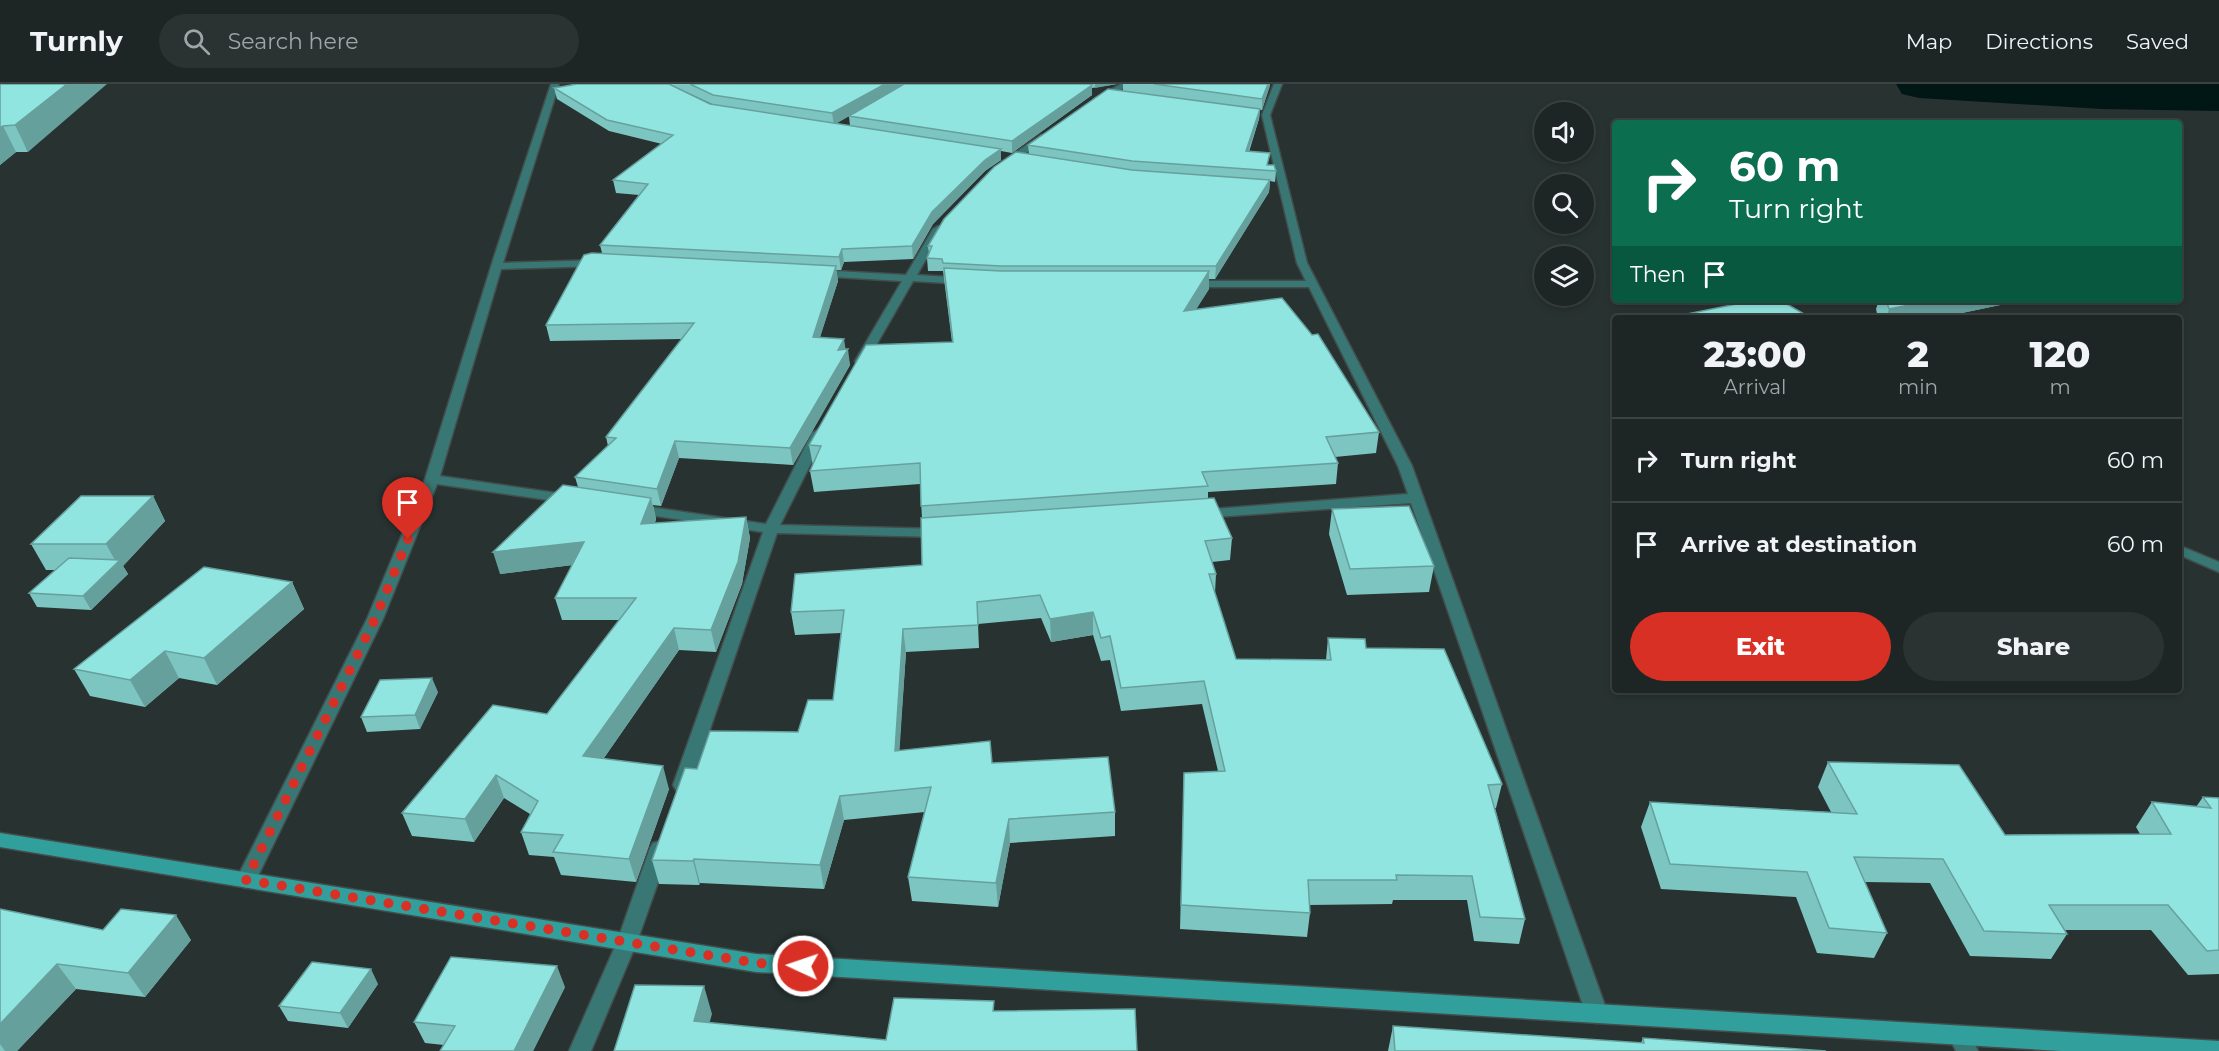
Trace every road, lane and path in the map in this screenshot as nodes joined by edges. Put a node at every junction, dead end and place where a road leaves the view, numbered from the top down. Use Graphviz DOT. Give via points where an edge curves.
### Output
graph roads {
  1 [pos="555,84"];
  2 [pos="1278,84"];
  3 [pos="1127,91"];
  4 [pos="1085,108"];
  5 [pos="1055,129"];
  6 [pos="990,175"];
  7 [pos="946,220"];
  8 [pos="614,263"];
  9 [pos="498,266"];
  10 [pos="803,272"];
  11 [pos="910,278"];
  12 [pos="979,282"];
  13 [pos="1181,284"];
  14 [pos="1312,284"];
  15 [pos="852,376"];
  16 [pos="829,415"];
  17 [pos="432,479"];
  18 [pos="1416,498"];
  19 [pos="584,501"];
  20 [pos="619,507"];
  21 [pos="1189,515"];
  22 [pos="771,529"];
  23 [pos="950,532"];
  24 [pos="2182,551"];
  25 [pos="2219,567"];
  26 [pos="678,797"];
  27 [pos="666,830"];
  28 [pos="0,840"];
  29 [pos="246,880"];
  30 [pos="627,942"];
  31 [pos="1597,1014"];
  32 [pos="1963,1043"];
  33 [pos="580,1051"];
  34 [pos="2219,1051"];
  1 -- 9 [label="street"];
  2 -- 14 [label="street" via="1261,114 1278,186"];
  3 -- 4 [label="street" via="1099,94"];
  5 -- 6 [label="street"];
  7 -- 11 [label="street"];
  8 -- 9 [label="street"];
  9 -- 17 [label="street"];
  10 -- 11 [label="street"];
  11 -- 12 [label="street"];
  11 -- 15 [label="street"];
  13 -- 14 [label="street"];
  14 -- 18 [label="street" via="1405,466"];
  16 -- 22 [label="street"];
  17 -- 19 [label="street"];
  17 -- 29 [label="street" via="375,619"];
  18 -- 21 [label="street"];
  18 -- 31 [label="street"];
  20 -- 22 [label="street"];
  22 -- 23 [label="street"];
  22 -- 26 [label="street"];
  24 -- 25 [label="street"];
  27 -- 30 [label="street"];
  28 -- 29 [label="main road"];
  29 -- 30 [label="main road"];
  30 -- 31 [label="main road" via="756,963"];
  30 -- 33 [label="street"];
  31 -- 32 [label="main road"];
  32 -- 34 [label="main road"];
}
